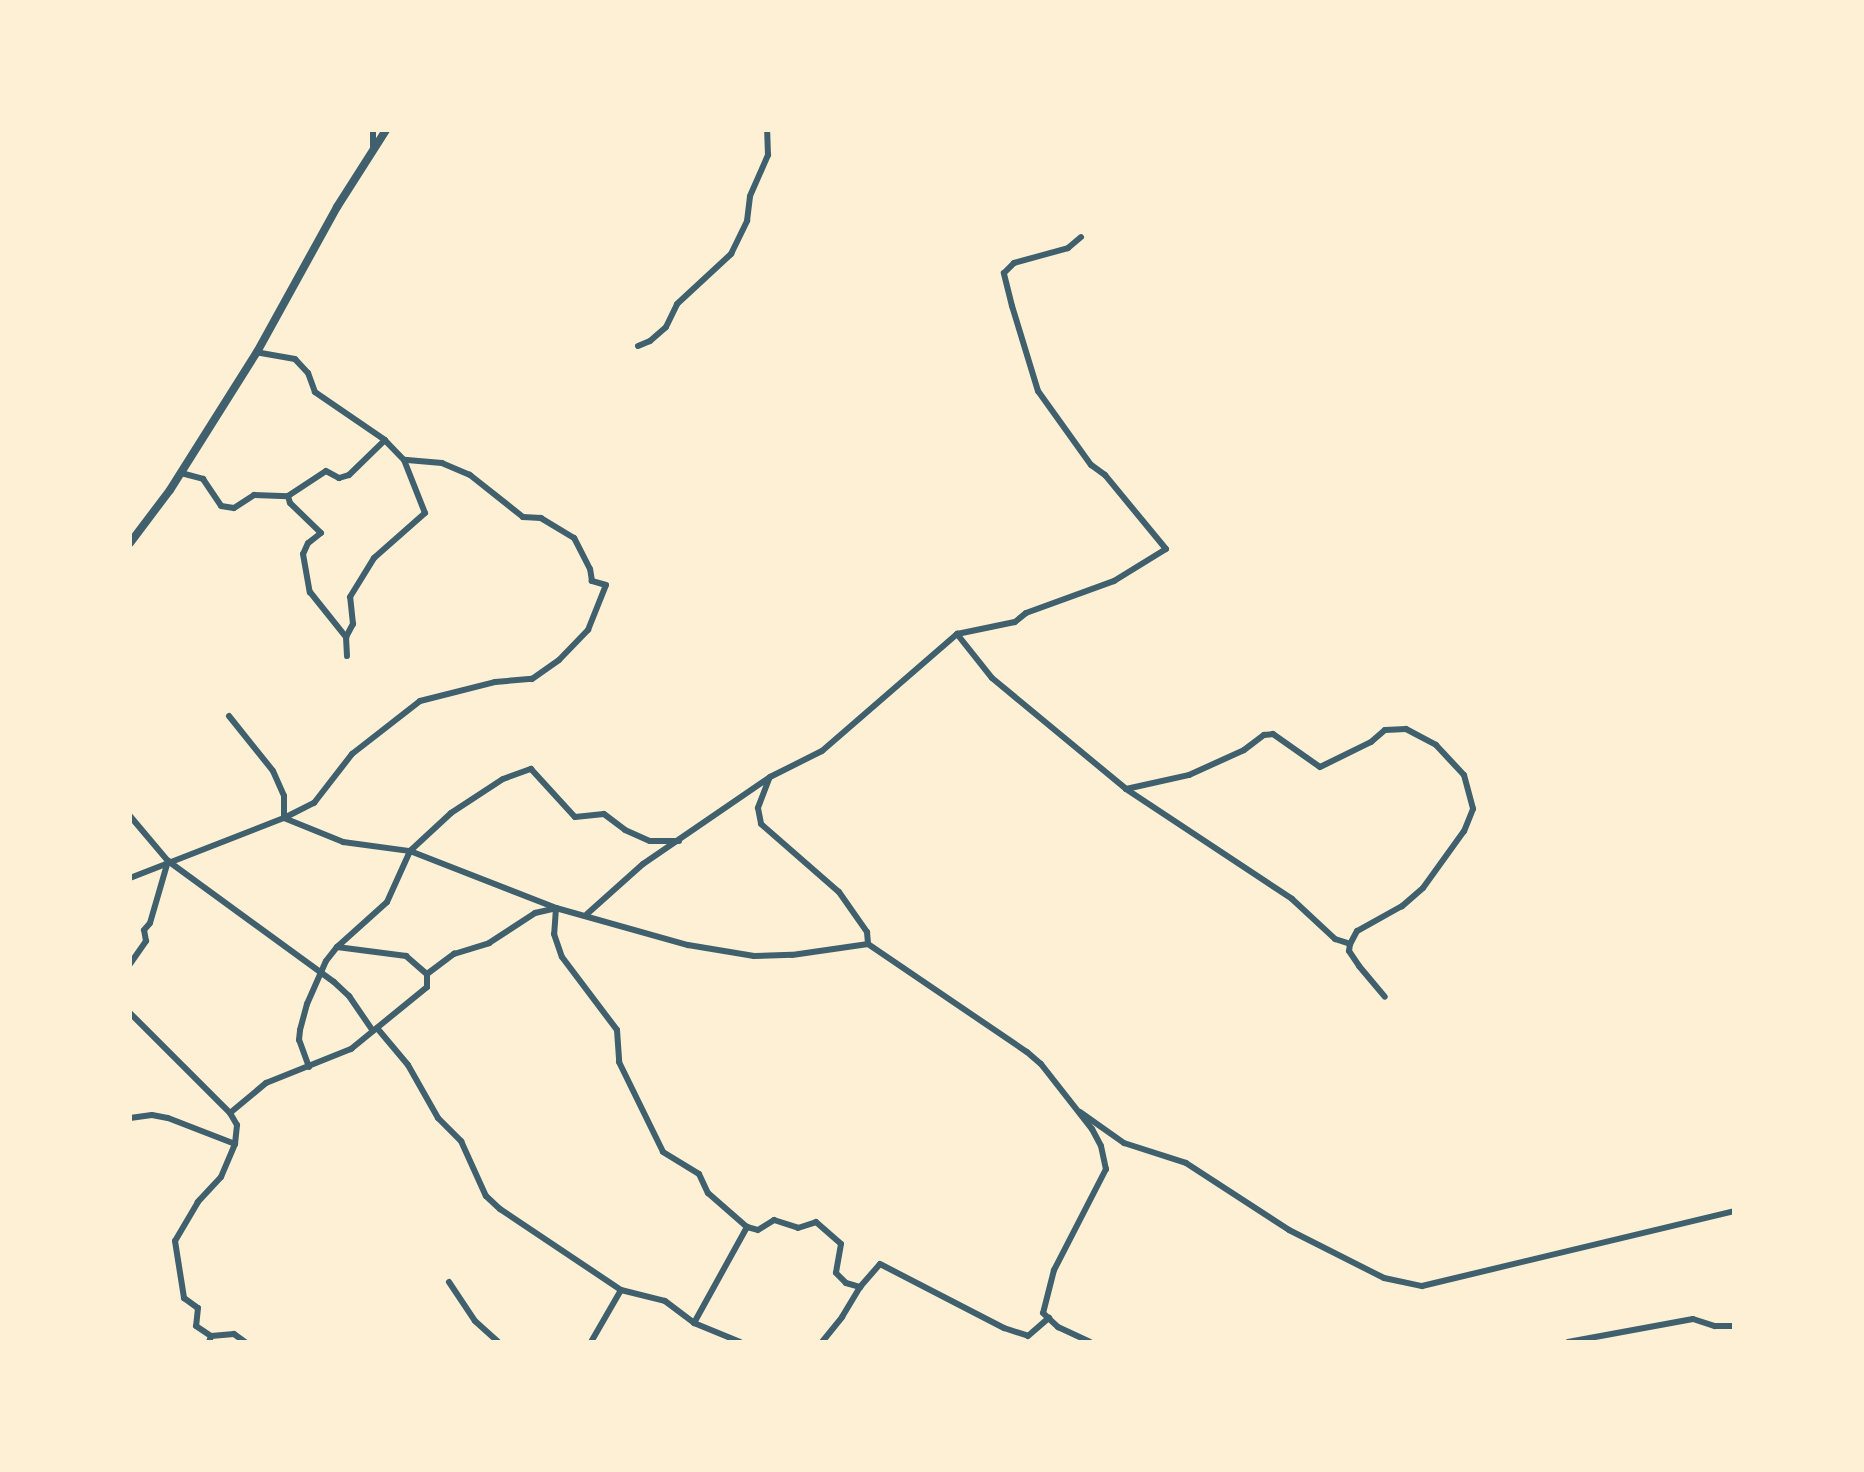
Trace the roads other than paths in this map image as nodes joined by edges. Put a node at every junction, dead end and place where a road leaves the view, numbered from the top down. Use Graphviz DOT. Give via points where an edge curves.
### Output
graph roads {
  1 [pos="373,130"];
  2 [pos="386,130"];
  3 [pos="767,130"];
  4 [pos="373,150"];
  5 [pos="1081,237"];
  6 [pos="638,346"];
  7 [pos="257,352"];
  8 [pos="385,440"];
  9 [pos="404,460"];
  10 [pos="181,473"];
  11 [pos="288,496"];
  12 [pos="130,543"];
  13 [pos="957,634"];
  14 [pos="346,637"];
  15 [pos="347,656"];
  16 [pos="229,716"];
  17 [pos="770,777"];
  18 [pos="1126,789"];
  19 [pos="130,816"];
  20 [pos="284,818"];
  21 [pos="679,841"];
  22 [pos="410,851"];
  23 [pos="168,861"];
  24 [pos="130,878"];
  25 [pos="556,908"];
  26 [pos="587,914"];
  27 [pos="868,944"];
  28 [pos="1350,944"];
  29 [pos="337,947"];
  30 [pos="130,964"];
  31 [pos="320,973"];
  32 [pos="427,974"];
  33 [pos="1385,997"];
  34 [pos="130,1013"];
  35 [pos="375,1029"];
  36 [pos="309,1067"];
  37 [pos="1074,1107"];
  38 [pos="230,1113"];
  39 [pos="130,1118"];
  40 [pos="235,1144"];
  41 [pos="1734,1211"];
  42 [pos="747,1227"];
  43 [pos="449,1282"];
  44 [pos="860,1287"];
  45 [pos="621,1290"];
  46 [pos="1049,1318"];
  47 [pos="694,1323"];
  48 [pos="1734,1326"];
  49 [pos="210,1339"];
  50 [pos="245,1342"];
  51 [pos="498,1342"];
  52 [pos="591,1342"];
  53 [pos="740,1342"];
  54 [pos="822,1342"];
  55 [pos="1090,1342"];
  56 [pos="1568,1342"];
  1 -- 4 [label="street"];
  2 -- 4 [label="street"];
  3 -- 6 [label="street" via="768,155 731,254 677,304 666,327"];
  4 -- 7 [label="street"];
  5 -- 13 [label="street" via="1068,248 1014,263 1004,273 1012,306 1038,391 1091,465 1166,549 1114,581 1026,613 1015,622"];
  7 -- 8 [label="street" via="295,359 315,392"];
  7 -- 10 [label="street"];
  8 -- 9 [label="street"];
  8 -- 11 [label="street" via="349,475 339,478 326,471"];
  9 -- 14 [label="street" via="425,513 374,558 350,597 353,624"];
  9 -- 20 [label="street" via="442,463 470,475 523,517 541,518 574,538 592,581 606,585 588,630 559,660 532,679 495,682 420,701 352,754 314,803"];
  10 -- 11 [label="street" via="203,479 221,506 234,508 254,495"];
  10 -- 12 [label="street"];
  11 -- 14 [label="street" via="321,533 303,554 310,592"];
  13 -- 17 [label="street" via="822,751"];
  13 -- 18 [label="street" via="992,678"];
  14 -- 15 [label="street"];
  16 -- 20 [label="street" via="273,771 284,796"];
  17 -- 21 [label="street"];
  17 -- 27 [label="street" via="758,808 761,824 839,892 856,912"];
  18 -- 28 [label="street" via="1292,899 1335,939"];
  18 -- 28 [label="street" via="1189,775 1264,735 1273,734 1320,767 1385,730 1406,729 1436,745 1464,775 1473,809 1469,820 1423,888 1357,931"];
  19 -- 23 [label="street"];
  20 -- 22 [label="street" via="343,842"];
  20 -- 23 [label="street"];
  21 -- 22 [label="street" via="650,841 604,814 575,817 531,769 503,779 451,813"];
  21 -- 26 [label="street" via="643,864"];
  22 -- 25 [label="street"];
  22 -- 29 [label="street" via="387,902"];
  23 -- 24 [label="street"];
  23 -- 30 [label="street" via="144,930 146,941"];
  23 -- 31 [label="street"];
  25 -- 26 [label="street"];
  25 -- 32 [label="street" via="535,913 489,943 454,954"];
  25 -- 42 [label="street" via="554,934 562,957 617,1030 619,1062 663,1152 699,1174 708,1193"];
  26 -- 27 [label="street" via="688,945 754,956"];
  27 -- 37 [label="street" via="1027,1052"];
  28 -- 33 [label="street" via="1349,951"];
  29 -- 31 [label="street"];
  29 -- 32 [label="street" via="406,956"];
  31 -- 35 [label="street" via="349,996"];
  31 -- 36 [label="street" via="300,1030"];
  32 -- 35 [label="street" via="427,987"];
  34 -- 38 [label="street"];
  35 -- 36 [label="street" via="341,1056"];
  35 -- 45 [label="street" via="408,1065 438,1118 461,1141 486,1196"];
  36 -- 38 [label="street" via="266,1083"];
  37 -- 41 [label="street" via="1124,1143 1186,1163 1303,1237 1384,1278 1422,1286"];
  37 -- 46 [label="street" via="1101,1146 1106,1169 1054,1270 1043,1313"];
  38 -- 40 [label="street" via="237,1125"];
  39 -- 40 [label="street" via="168,1118"];
  40 -- 49 [label="street" via="221,1177 198,1202 175,1241 184,1298 198,1308 196,1326"];
  42 -- 44 [label="street" via="758,1230 779,1220 798,1228 816,1222 841,1244 836,1273"];
  42 -- 47 [label="street"];
  43 -- 51 [label="street" via="475,1321"];
  44 -- 46 [label="street" via="880,1264 1028,1336"];
  44 -- 54 [label="street"];
  45 -- 47 [label="street" via="665,1301"];
  45 -- 52 [label="street"];
  46 -- 55 [label="street"];
  47 -- 53 [label="street"];
  48 -- 56 [label="street" via="1693,1319"];
  49 -- 50 [label="street" via="234,1334"];
}
